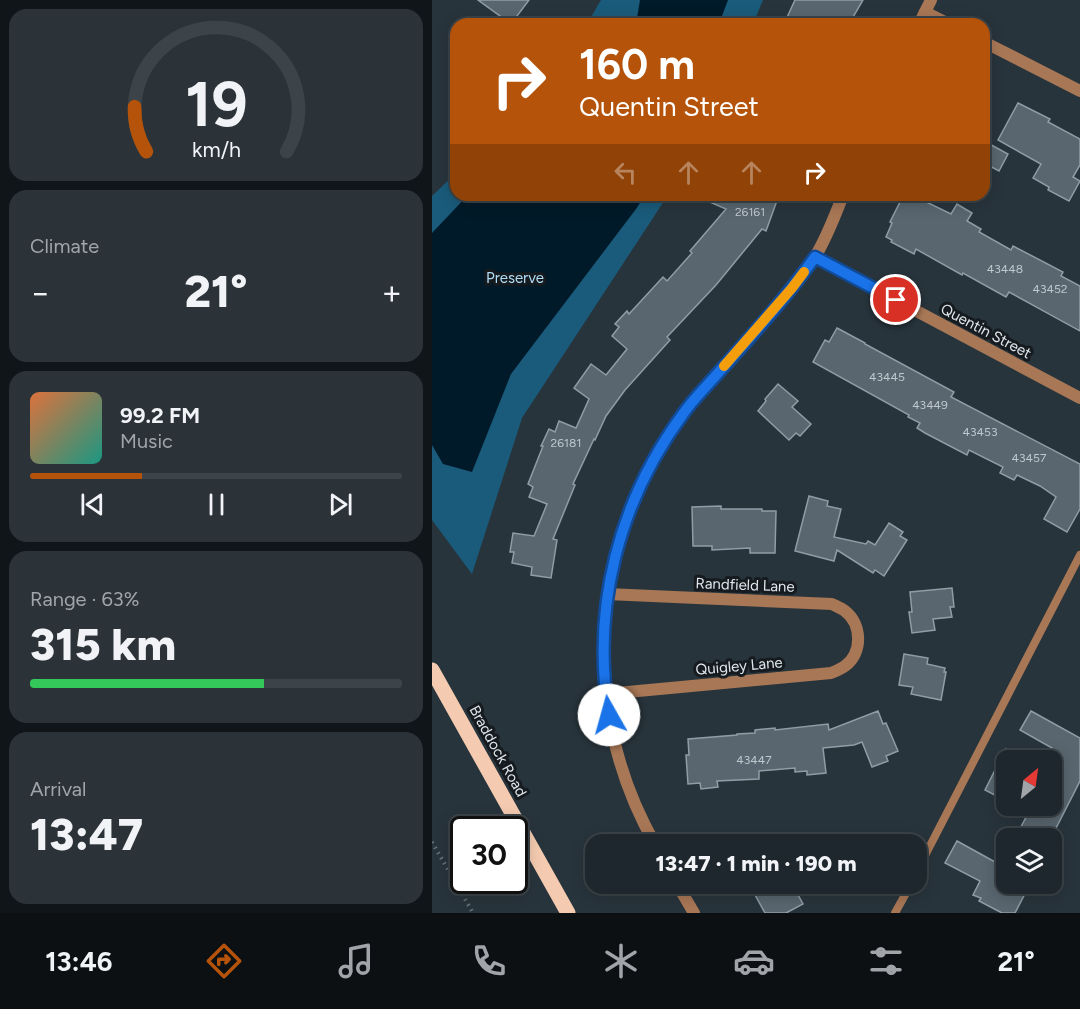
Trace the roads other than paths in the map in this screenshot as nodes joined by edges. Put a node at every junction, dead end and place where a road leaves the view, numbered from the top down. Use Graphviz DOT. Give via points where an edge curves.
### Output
graph roads {
  1 [pos="931,0"];
  2 [pos="925,12"];
  3 [pos="922,18"];
  4 [pos="937,18"];
  5 [pos="990,45"];
  6 [pos="1080,91"];
  7 [pos="841,201"];
  8 [pos="815,257"];
  9 [pos="1080,398"];
  10 [pos="1080,555"];
  11 [pos="607,594"];
  12 [pos="858,641"];
  13 [pos="432,670"];
  14 [pos="606,694"];
  15 [pos="649,834"];
  16 [pos="927,852"];
  17 [pos="683,894"];
  18 [pos="905,894"];
  19 [pos="568,913"];
  20 [pos="694,913"];
  21 [pos="895,913"];
  1 -- 2 [label="street"];
  2 -- 3 [label="street"];
  2 -- 4 [label="street"];
  5 -- 6 [label="street"];
  7 -- 8 [label="street"];
  8 -- 9 [label="street, Quentin Street"];
  8 -- 11 [label="street" via="684,412 658,451 622,531"];
  10 -- 16 [label="lane"];
  11 -- 12 [label="street, Randfield Lane" via="832,604 852,618"];
  11 -- 14 [label="street" via="603,641"];
  12 -- 14 [label="street, Quigley Lane" via="845,666 831,672"];
  13 -- 19 [label="main road, Braddock Road"];
  14 -- 15 [label="street" via="626,783"];
  17 -- 20 [label="street"];
  18 -- 21 [label="lane"];
}
